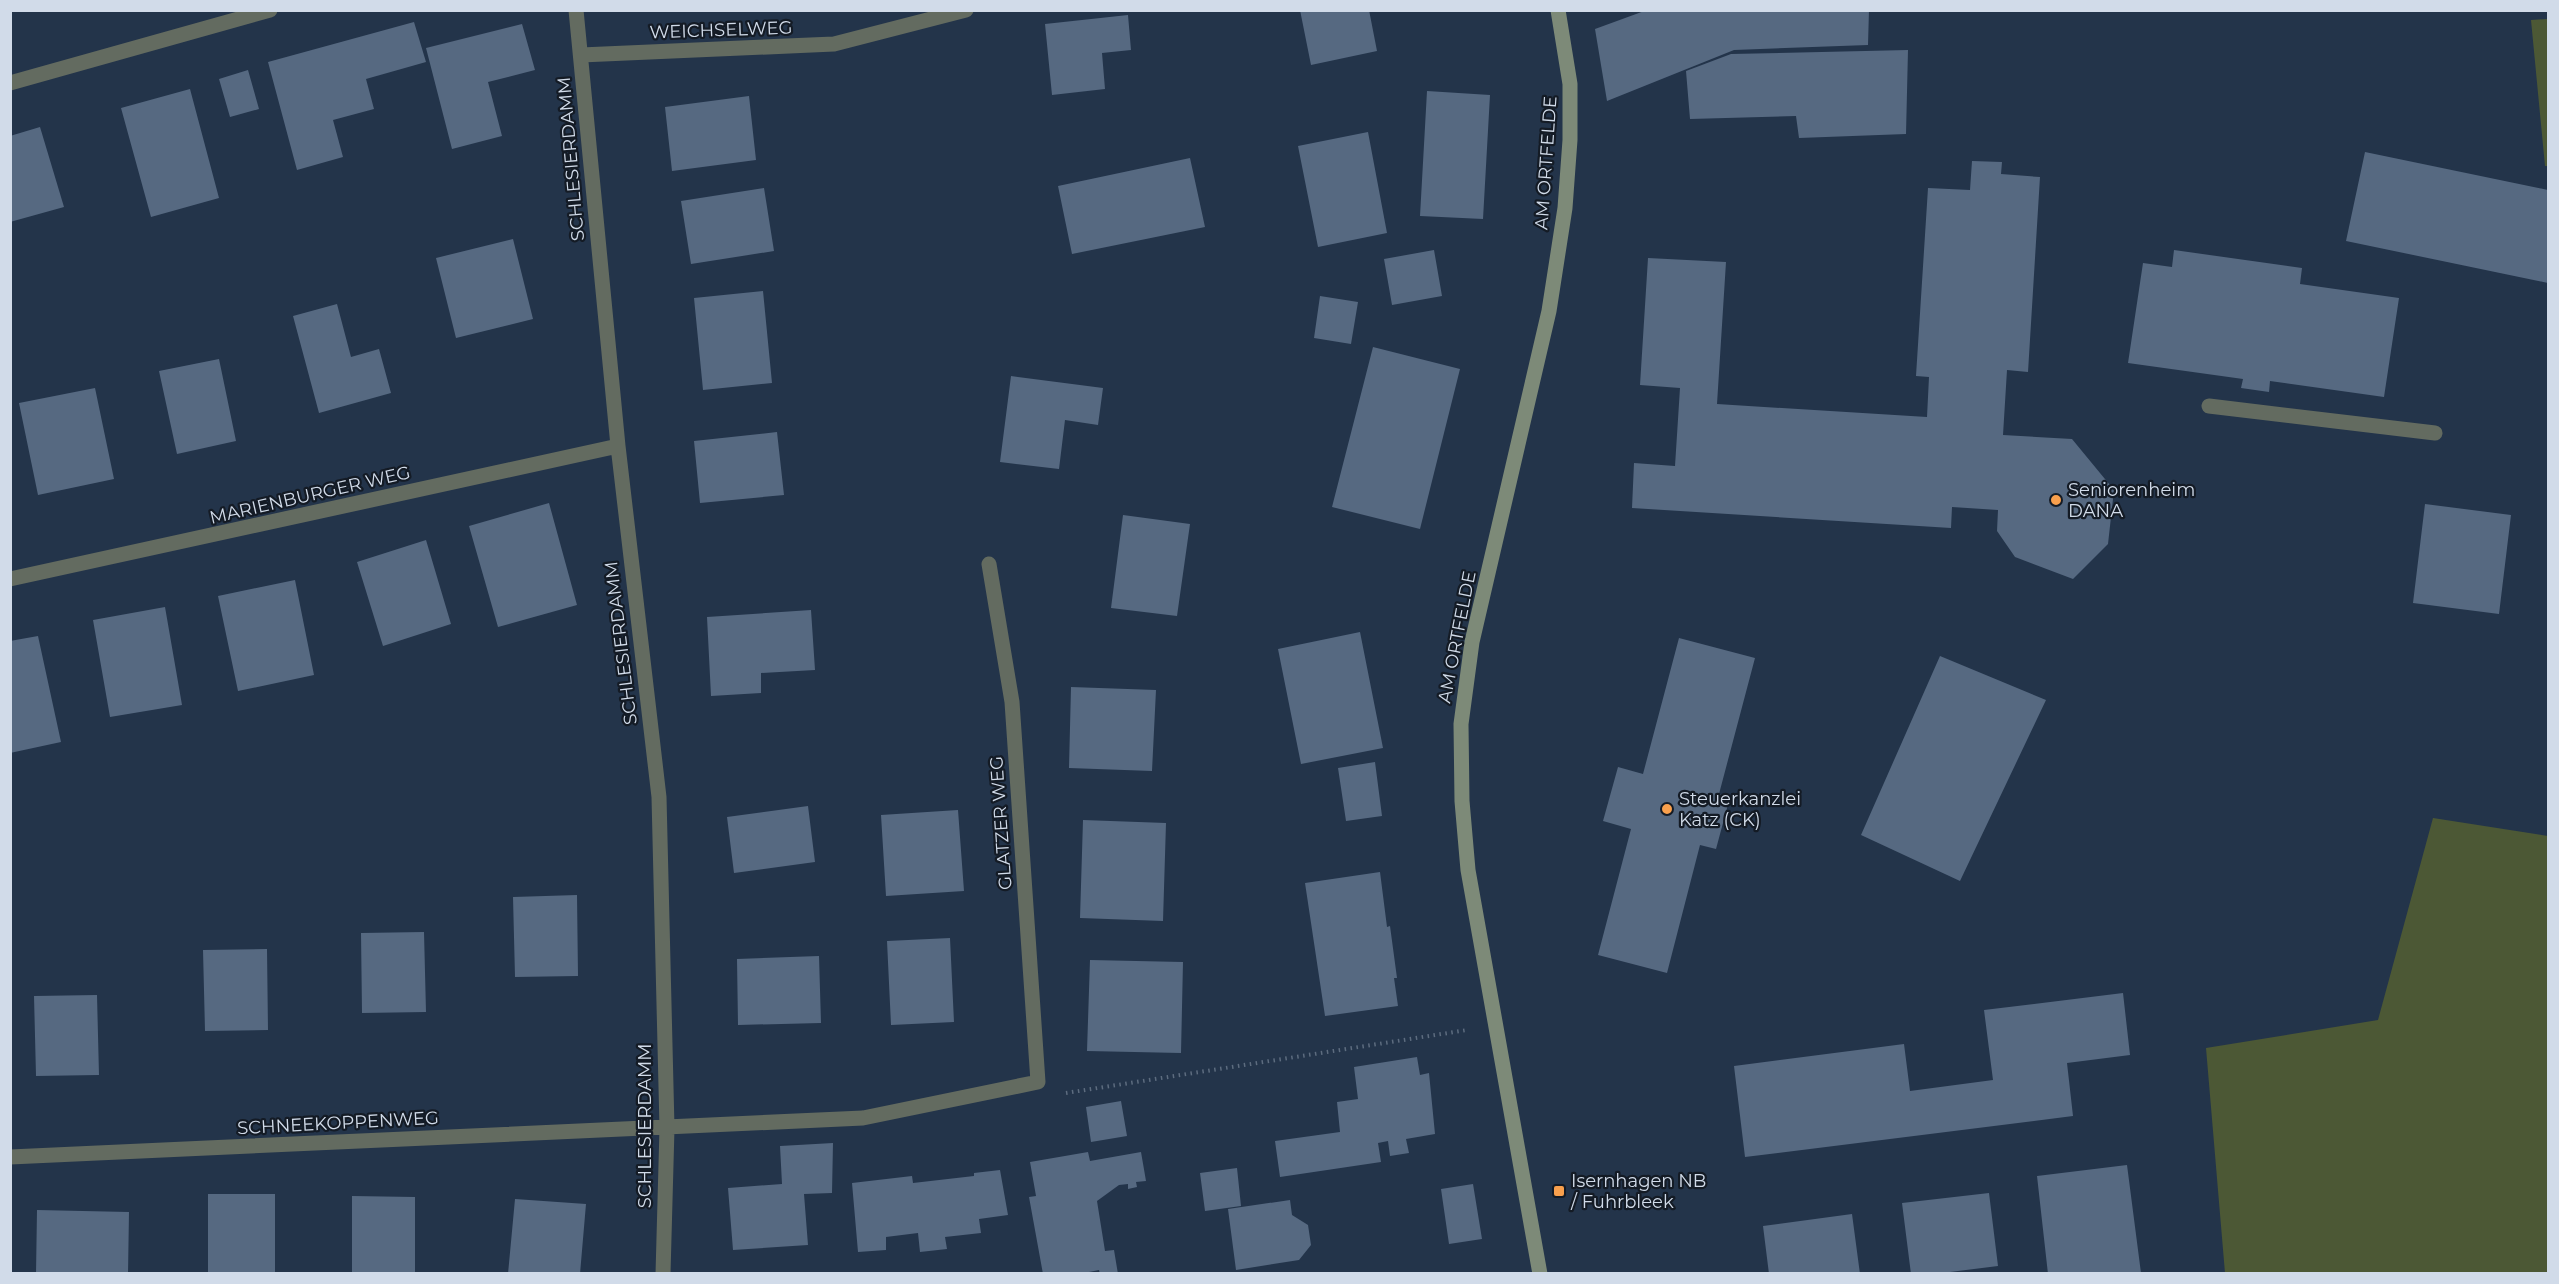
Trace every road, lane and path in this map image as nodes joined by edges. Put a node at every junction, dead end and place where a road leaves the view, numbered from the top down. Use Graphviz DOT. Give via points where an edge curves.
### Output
graph roads {
  1 [pos="270,10"];
  2 [pos="576,10"];
  3 [pos="966,10"];
  4 [pos="1558,10"];
  5 [pos="581,55"];
  6 [pos="10,83"];
  7 [pos="2209,406"];
  8 [pos="2436,433"];
  9 [pos="618,446"];
  10 [pos="989,564"];
  11 [pos="10,579"];
  12 [pos="1495,1025"];
  13 [pos="1038,1082"];
  14 [pos="667,1128"];
  15 [pos="10,1157"];
  16 [pos="663,1274"];
  17 [pos="1540,1274"];
  1 -- 6 [label="street"];
  2 -- 5 [label="street, SCHLESIERDAMM"];
  3 -- 5 [label="street, WEICHSELWEG" via="834,44"];
  4 -- 12 [label="main road, AM ORTFELDE" via="1570,84 1565,208 1549,311 1472,642 1461,724 1468,870"];
  5 -- 9 [label="street, SCHLESIERDAMM"];
  7 -- 8 [label="street"];
  9 -- 11 [label="street, MARIENBURGER WEG"];
  9 -- 14 [label="street, SCHLESIERDAMM" via="659,797"];
  10 -- 13 [label="street, GLATZER WEG" via="1012,702"];
  12 -- 13 [label="path" via="1069,1094"];
  12 -- 17 [label="main road, AM ORTFELDE"];
  13 -- 14 [label="street" via="864,1118"];
  14 -- 15 [label="street, SCHNEEKOPPENWEG"];
  14 -- 16 [label="street, SCHLESIERDAMM"];
}
